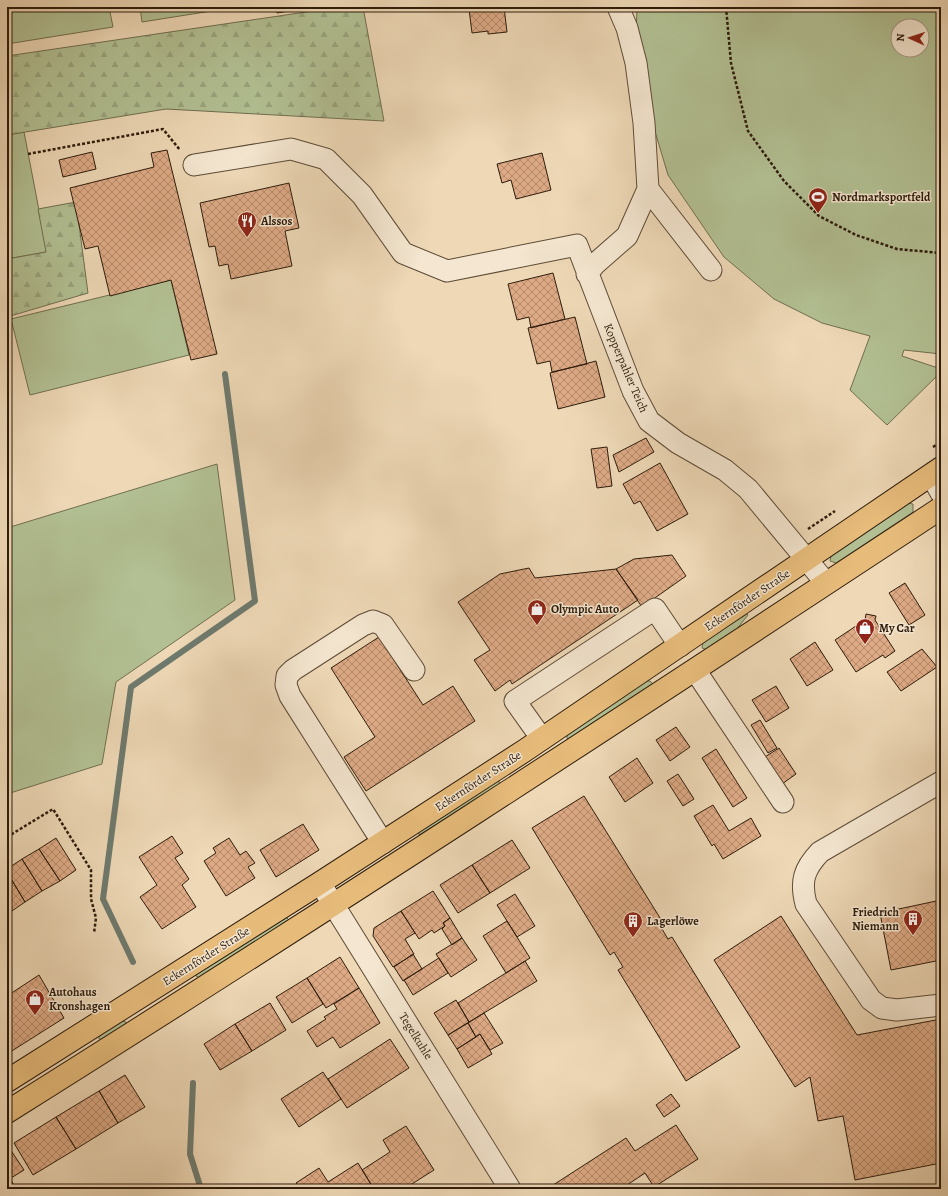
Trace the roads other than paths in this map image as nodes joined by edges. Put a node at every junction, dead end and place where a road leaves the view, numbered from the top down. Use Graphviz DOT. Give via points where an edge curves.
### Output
graph roads {
  1 [pos="618,7"];
  2 [pos="194,166"];
  3 [pos="648,188"];
  4 [pos="711,270"];
  5 [pos="587,274"];
  6 [pos="938,478"];
  7 [pos="941,508"];
  8 [pos="808,560"];
  9 [pos="826,583"];
  10 [pos="680,646"];
  11 [pos="414,670"];
  12 [pos="695,670"];
  13 [pos="542,739"];
  14 [pos="941,782"];
  15 [pos="783,802"];
  16 [pos="383,843"];
  17 [pos="320,883"];
  18 [pos="334,904"];
  19 [pos="941,1005"];
  20 [pos="7,1081"];
  21 [pos="7,1112"];
  22 [pos="508,1188"];
  1 -- 3 [label="street" via="627,28 636,63 644,123"];
  2 -- 5 [label="street, Kopperpahler Teich" via="291,149 326,159 362,195 403,253 447,271 578,245"];
  3 -- 4 [label="street"];
  3 -- 5 [label="street" via="627,236"];
  5 -- 8 [label="street, Kopperpahler Teich" via="633,391 649,421 738,480"];
  6 -- 8 [label="main road, Eckernförder Straße"];
  7 -- 9 [label="main road, Eckernförder Straße"];
  8 -- 9 [label="street, Kopperpahler Teich"];
  8 -- 10 [label="main road, Eckernförder Straße"];
  9 -- 12 [label="main road, Eckernförder Straße"];
  10 -- 13 [label="main road, Eckernförder Straße"];
  10 -- 13 [label="street" via="655,609 515,701"];
  11 -- 16 [label="street" via="383,625 373,621 363,625 287,676 286,685 290,696"];
  12 -- 15 [label="street"];
  12 -- 18 [label="main road, Eckernförder Straße"];
  13 -- 16 [label="main road, Eckernförder Straße"];
  14 -- 19 [label="street" via="820,852 806,870 803,892 806,904 871,1000 882,1008 897,1010"];
  16 -- 17 [label="main road, Eckernförder Straße"];
  17 -- 18 [label="street, Tegelkuhle"];
  17 -- 20 [label="main road, Eckernförder Straße"];
  18 -- 21 [label="main road, Eckernförder Straße"];
  18 -- 22 [label="street, Tegelkuhle"];
}
